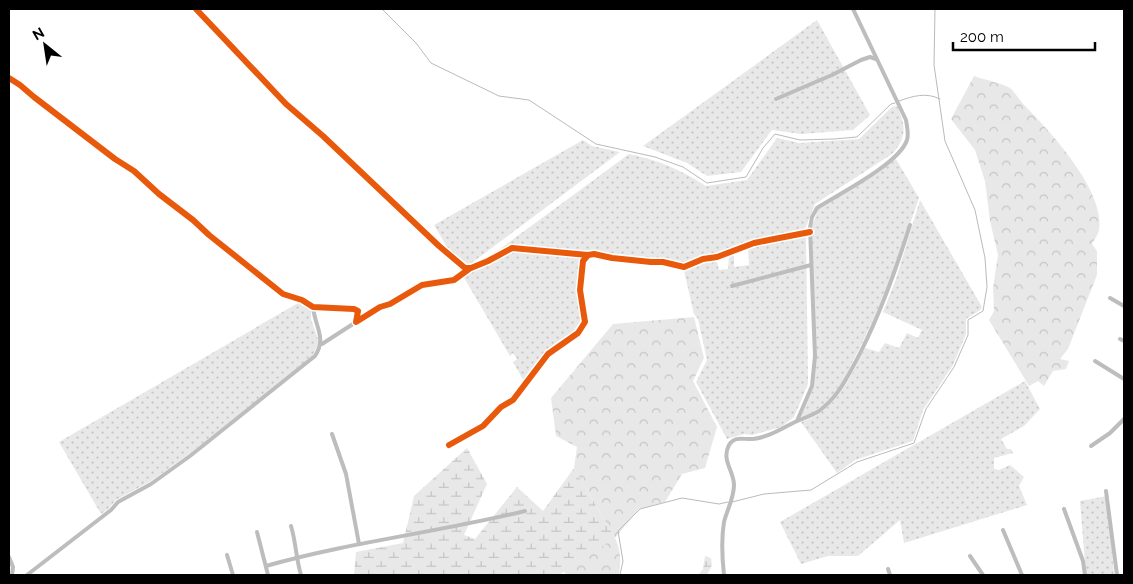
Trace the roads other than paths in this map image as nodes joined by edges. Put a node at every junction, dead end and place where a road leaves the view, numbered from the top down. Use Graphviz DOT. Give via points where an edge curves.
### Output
graph roads {
  1 [pos="196,9"];
  2 [pos="853,9"];
  3 [pos="876,59"];
  4 [pos="9,78"];
  5 [pos="776,99"];
  6 [pos="910,225"];
  7 [pos="810,232"];
  8 [pos="588,256"];
  9 [pos="811,265"];
  10 [pos="469,269"];
  11 [pos="732,286"];
  12 [pos="1110,298"];
  13 [pos="1124,306"];
  14 [pos="313,307"];
  15 [pos="356,322"];
  16 [pos="322,344"];
  17 [pos="1095,362"];
  18 [pos="1124,379"];
  19 [pos="1124,419"];
  20 [pos="797,421"];
  21 [pos="332,434"];
  22 [pos="449,446"];
  23 [pos="1091,446"];
  24 [pos="1106,491"];
  25 [pos="1064,509"];
  26 [pos="525,511"];
  27 [pos="291,526"];
  28 [pos="1003,530"];
  29 [pos="257,532"];
  30 [pos="359,544"];
  31 [pos="227,555"];
  32 [pos="970,556"];
  33 [pos="9,557"];
  34 [pos="296,558"];
  35 [pos="266,566"];
  36 [pos="888,569"];
  37 [pos="12,575"];
  38 [pos="27,575"];
  39 [pos="233,575"];
  40 [pos="268,575"];
  41 [pos="301,575"];
  42 [pos="724,575"];
  43 [pos="890,575"];
  44 [pos="983,575"];
  45 [pos="1022,575"];
  46 [pos="1085,575"];
  47 [pos="1117,575"];
  1 -- 10 [label="street" via="286,104 438,246"];
  2 -- 3 [label="street"];
  3 -- 5 [label="street" via="861,60"];
  3 -- 7 [label="street" via="906,120 907,139 898,154 880,169 817,208"];
  4 -- 14 [label="street" via="134,171 283,294"];
  6 -- 20 [label="street" via="874,325 844,384 821,410"];
  7 -- 8 [label="street" via="754,243 684,268 663,262"];
  7 -- 9 [label="street"];
  8 -- 10 [label="street" via="512,248"];
  8 -- 22 [label="street" via="583,261 580,290 584,322 578,333 548,354 513,400 482,426"];
  9 -- 11 [label="street"];
  9 -- 20 [label="street" via="815,356 812,386"];
  10 -- 15 [label="street" via="454,280 422,285"];
  12 -- 13 [label="street"];
  14 -- 15 [label="street" via="358,311"];
  14 -- 16 [label="street"];
  15 -- 16 [label="street"];
  16 -- 38 [label="street" via="306,365 190,456 151,484 118,502"];
  17 -- 18 [label="street"];
  19 -- 23 [label="street"];
  20 -- 42 [label="street" via="772,434 753,439 740,438 727,450 726,460 734,483 721,543"];
  21 -- 30 [label="street" via="346,474"];
  24 -- 47 [label="street"];
  25 -- 46 [label="street"];
  26 -- 30 [label="street"];
  27 -- 34 [label="street"];
  28 -- 45 [label="street"];
  29 -- 35 [label="street"];
  30 -- 34 [label="street"];
  31 -- 39 [label="street"];
  32 -- 44 [label="street"];
  33 -- 37 [label="street"];
  34 -- 35 [label="street"];
  34 -- 41 [label="street"];
  35 -- 40 [label="street"];
  36 -- 43 [label="street"];
}
